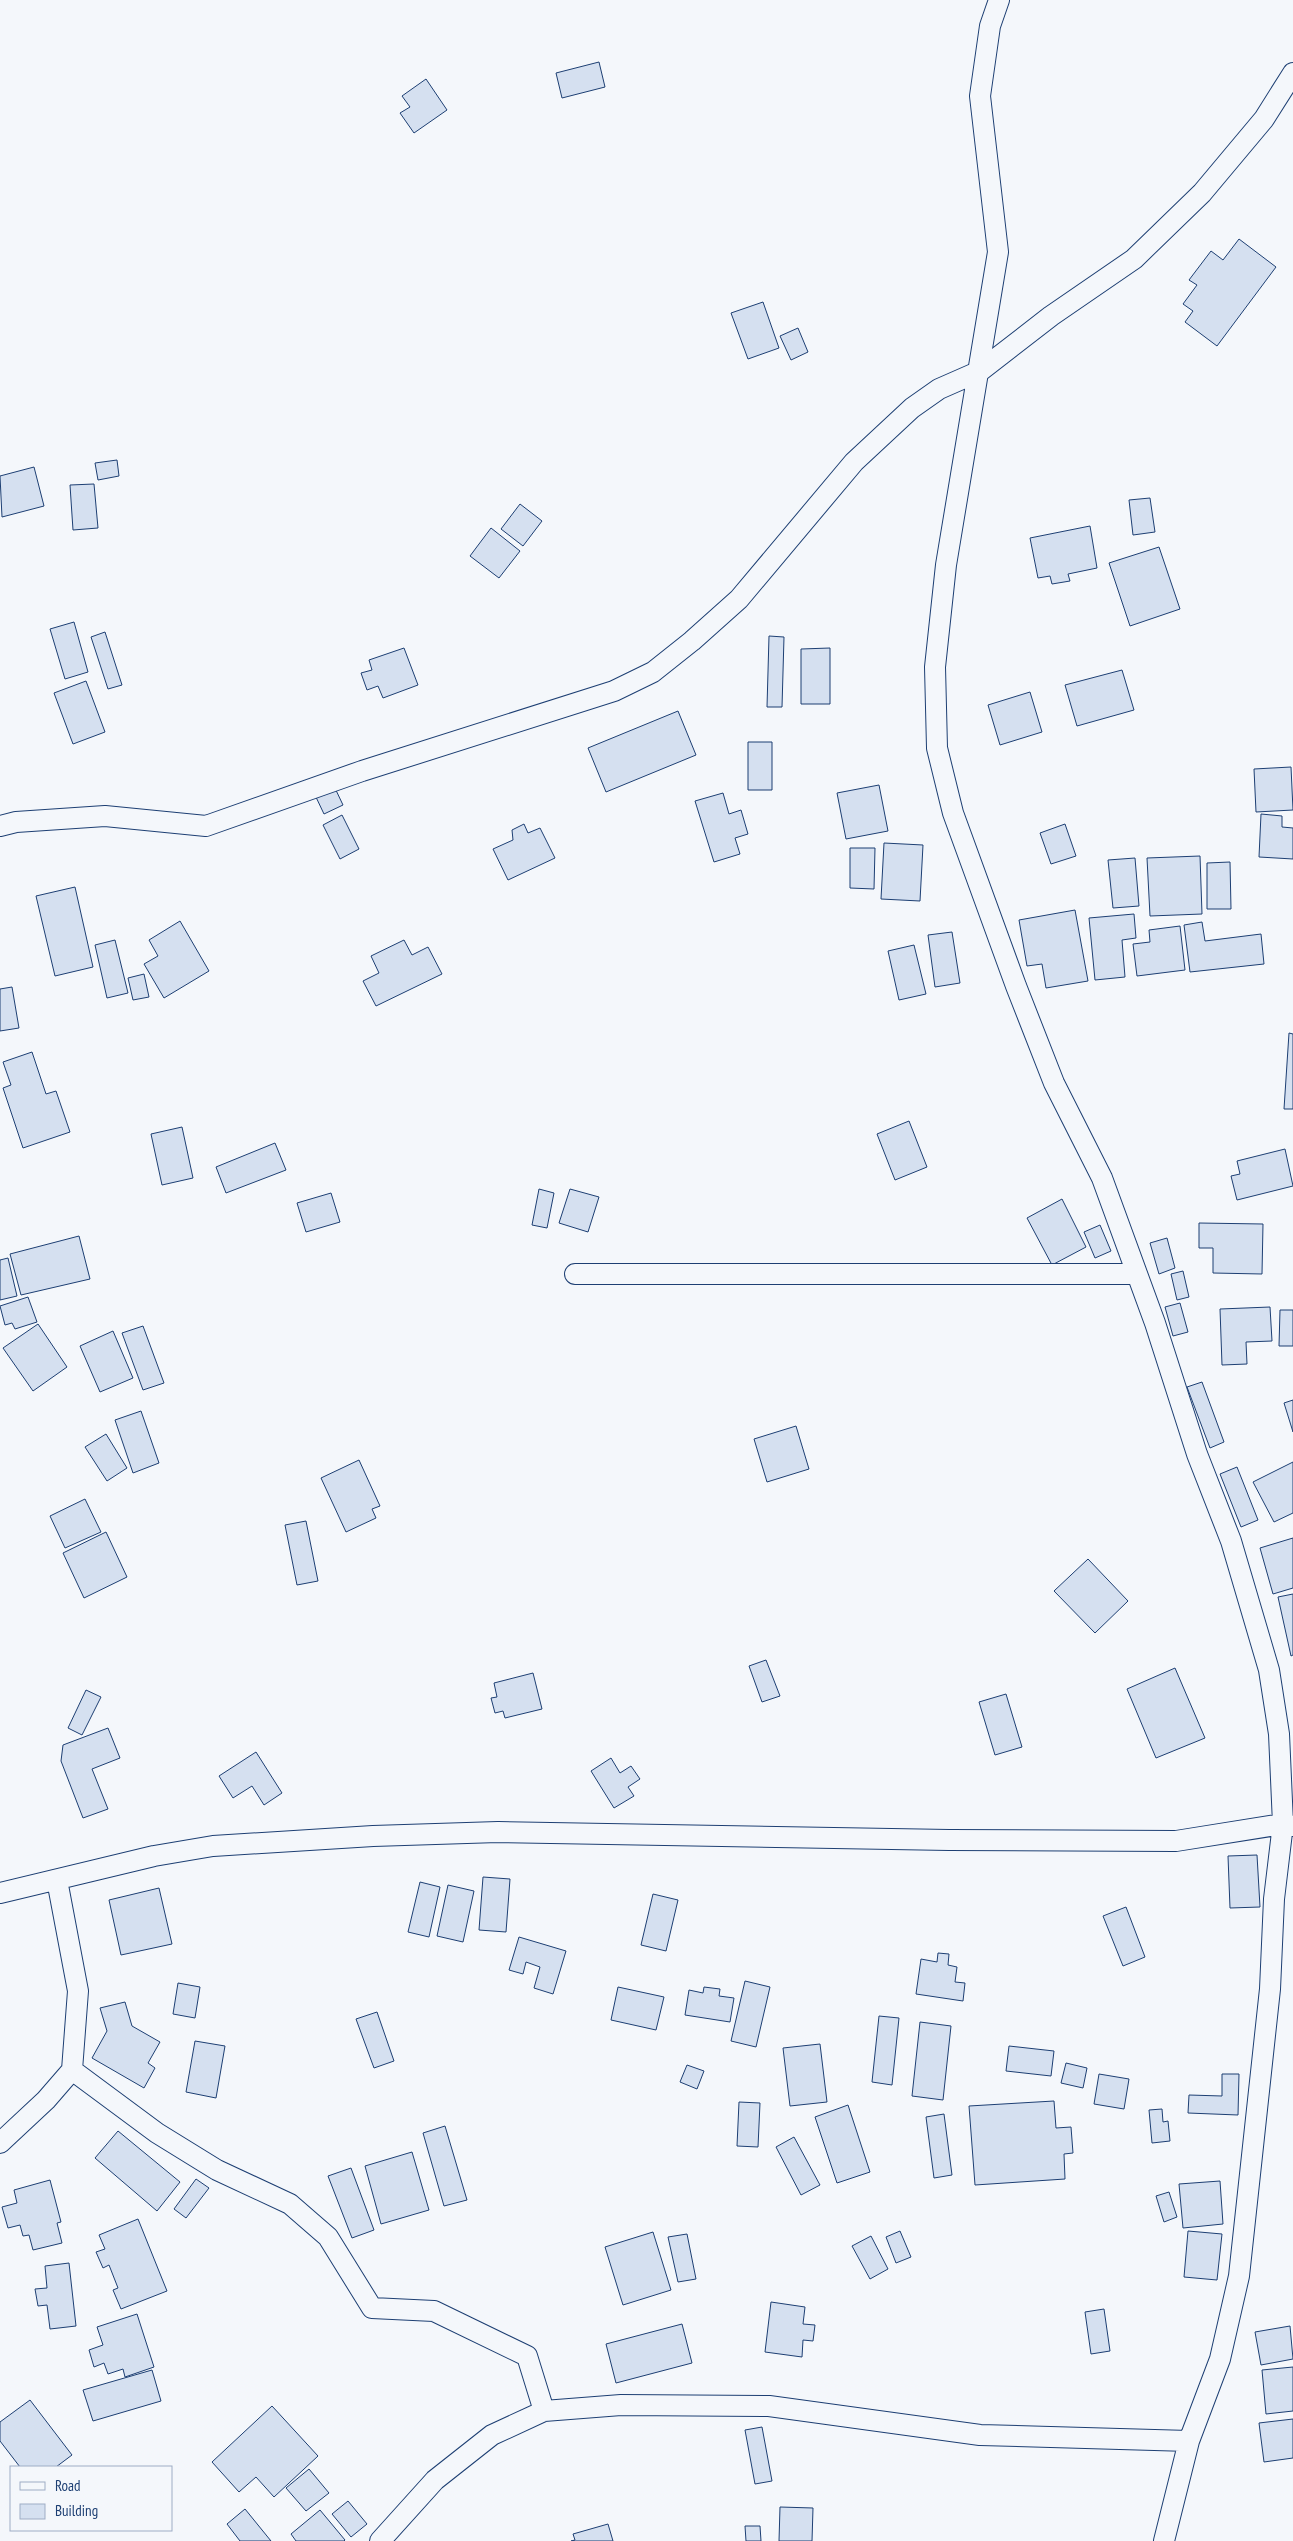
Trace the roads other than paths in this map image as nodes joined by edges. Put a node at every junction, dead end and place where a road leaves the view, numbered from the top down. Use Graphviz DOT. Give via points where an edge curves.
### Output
graph roads {
  1 [pos="999,0"];
  2 [pos="1293,74"];
  3 [pos="980,371"];
  4 [pos="0,826"];
  5 [pos="574,1274"];
  6 [pos="1136,1274"];
  7 [pos="1288,1825"];
  8 [pos="57,1880"];
  9 [pos="0,1893"];
  10 [pos="72,2070"];
  11 [pos="0,2144"];
  12 [pos="544,2411"];
  13 [pos="1189,2441"];
  14 [pos="380,2541"];
  15 [pos="1164,2541"];
  1 -- 3 [label="street" via="990,26 980,96 998,252"];
  2 -- 3 [label="street" via="1264,119 1202,193 1134,259 1051,316"];
  3 -- 4 [label="street" via="939,388 912,408 854,462 738,599 692,642 653,672 614,690 362,771 206,826 105,816"];
  3 -- 6 [label="street" via="946,565 935,667 937,748 954,813 1016,986 1054,1083 1102,1178"];
  5 -- 6 [label="street"];
  6 -- 7 [label="street" via="1197,1454 1231,1541 1269,1670"];
  7 -- 8 [label="street" via="1176,1841 498,1832 373,1836 213,1846 154,1856"];
  7 -- 13 [label="street" via="1274,1899 1270,1990 1239,2276 1220,2359"];
  8 -- 9 [label="street"];
  8 -- 10 [label="street" via="78,1991"];
  10 -- 11 [label="street"];
  10 -- 12 [label="street" via="156,2133 217,2170 290,2204 328,2237 372,2308 434,2311 527,2356"];
  12 -- 13 [label="street" via="621,2405 769,2406 980,2435"];
  12 -- 14 [label="street" via="492,2435 435,2480"];
  13 -- 15 [label="street"];
}
